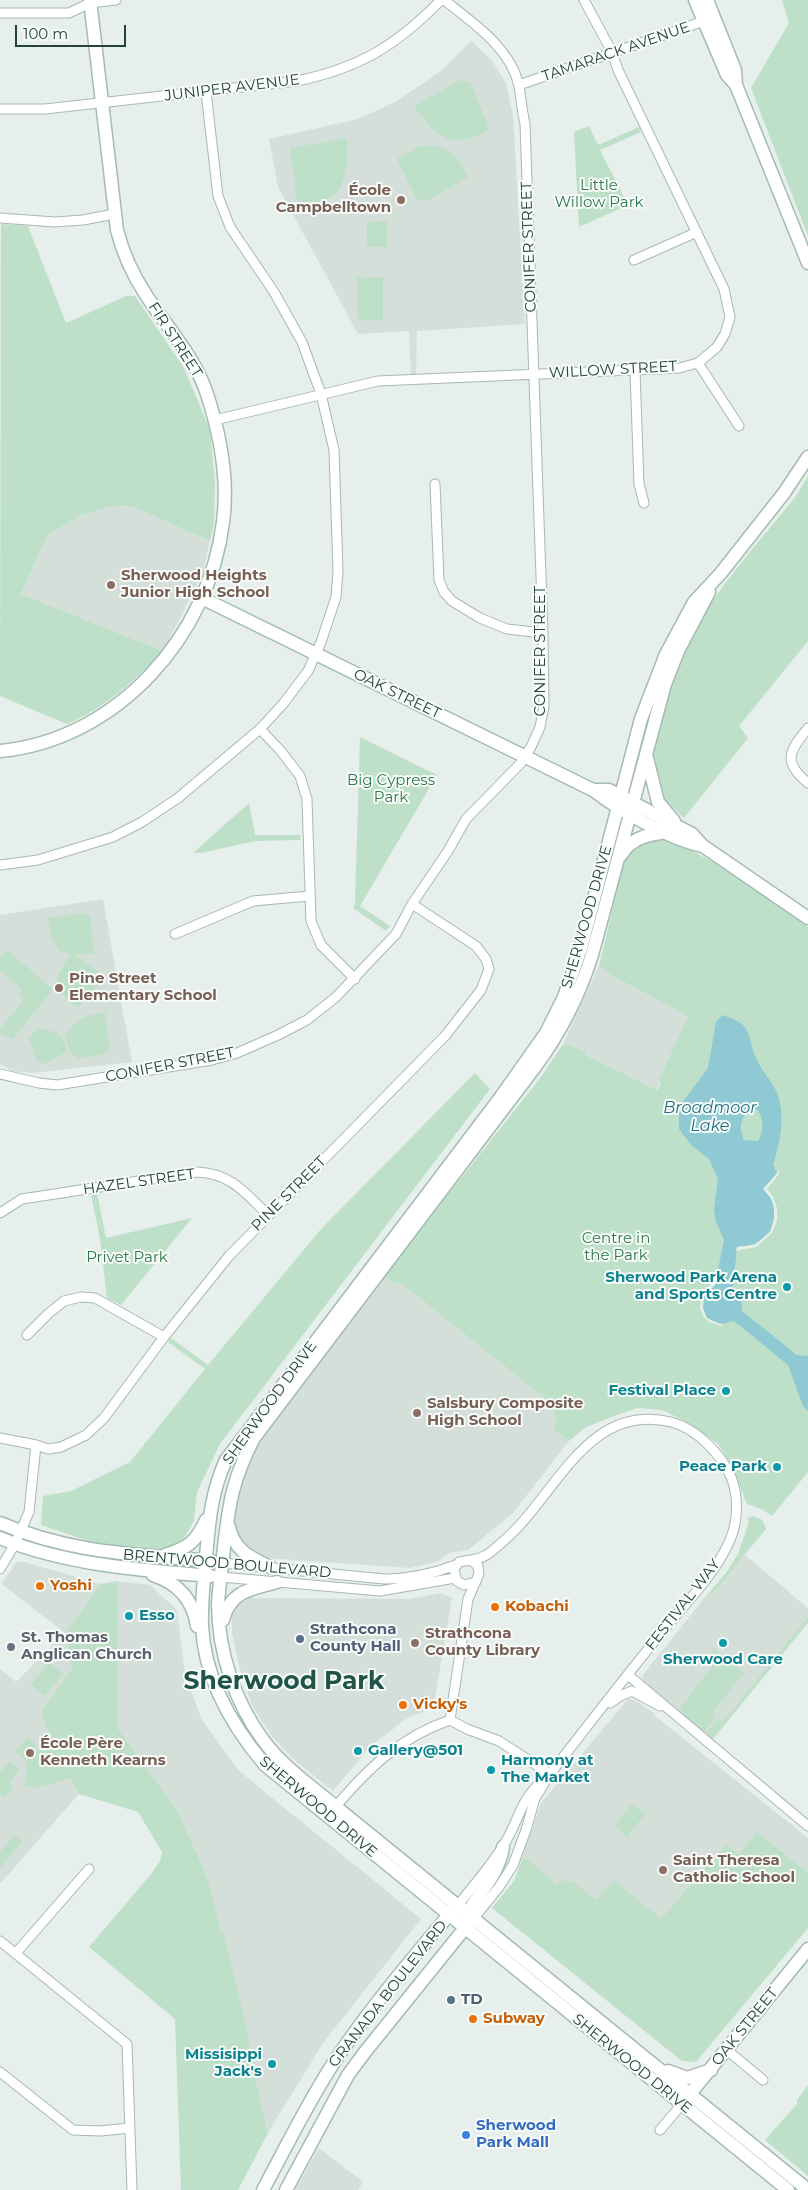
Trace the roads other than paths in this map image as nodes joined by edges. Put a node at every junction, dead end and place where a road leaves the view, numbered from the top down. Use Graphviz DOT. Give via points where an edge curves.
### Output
graph roads {
  1 [pos="116,0"];
  2 [pos="442,0"];
  3 [pos="584,0"];
  4 [pos="695,0"];
  5 [pos="707,0"];
  6 [pos="90,2"];
  7 [pos="0,13"];
  8 [pos="708,19"];
  9 [pos="612,52"];
  10 [pos="519,85"];
  11 [pos="206,92"];
  12 [pos="102,104"];
  13 [pos="0,109"];
  14 [pos="114,214"];
  15 [pos="0,218"];
  16 [pos="698,232"];
  17 [pos="634,260"];
  18 [pos="808,263"];
  19 [pos="698,363"];
  20 [pos="635,370"];
  21 [pos="534,374"];
  22 [pos="321,394"];
  23 [pos="215,420"];
  24 [pos="740,426"];
  25 [pos="808,457"];
  26 [pos="435,484"];
  27 [pos="644,503"];
  28 [pos="716,579"];
  29 [pos="202,598"];
  30 [pos="543,633"];
  31 [pos="315,654"];
  32 [pos="808,728"];
  33 [pos="260,729"];
  34 [pos="0,751"];
  35 [pos="646,753"];
  36 [pos="525,756"];
  37 [pos="808,783"];
  38 [pos="619,802"];
  39 [pos="632,808"];
  40 [pos="677,825"];
  41 [pos="666,832"];
  42 [pos="703,846"];
  43 [pos="617,862"];
  44 [pos="0,865"];
  45 [pos="309,896"];
  46 [pos="412,904"];
  47 [pos="808,918"];
  48 [pos="175,934"];
  49 [pos="355,979"];
  50 [pos="0,1074"];
  51 [pos="0,1213"];
  52 [pos="268,1215"];
  53 [pos="27,1335"];
  54 [pos="164,1337"];
  55 [pos="0,1438"];
  56 [pos="36,1445"];
  57 [pos="219,1474"];
  58 [pos="210,1510"];
  59 [pos="227,1520"];
  60 [pos="0,1523"];
  61 [pos="21,1532"];
  62 [pos="0,1538"];
  63 [pos="15,1544"];
  64 [pos="156,1557"];
  65 [pos="472,1560"];
  66 [pos="214,1562"];
  67 [pos="456,1565"];
  68 [pos="270,1567"];
  69 [pos="134,1568"];
  70 [pos="0,1569"];
  71 [pos="204,1575"];
  72 [pos="221,1576"];
  73 [pos="458,1581"];
  74 [pos="277,1582"];
  75 [pos="476,1582"];
  76 [pos="468,1599"];
  77 [pos="220,1630"];
  78 [pos="205,1648"];
  79 [pos="628,1676"];
  80 [pos="669,1711"];
  81 [pos="598,1712"];
  82 [pos="450,1720"];
  83 [pos="550,1774"];
  84 [pos="336,1807"];
  85 [pos="328,1817"];
  86 [pos="808,1826"];
  87 [pos="503,1847"];
  88 [pos="89,1869"];
  89 [pos="466,1911"];
  90 [pos="448,1915"];
  91 [pos="465,1928"];
  92 [pos="0,1941"];
  93 [pos="808,1949"];
  94 [pos="16,1953"];
  95 [pos="727,2050"];
  96 [pos="660,2070"];
  97 [pos="711,2070"];
  98 [pos="0,2072"];
  99 [pos="763,2080"];
  100 [pos="690,2094"];
  101 [pos="682,2104"];
  102 [pos="130,2128"];
  103 [pos="660,2130"];
  104 [pos="132,2190"];
  105 [pos="263,2190"];
  106 [pos="286,2190"];
  107 [pos="788,2190"];
  108 [pos="808,2190"];
  1 -- 6 [label="street"];
  2 -- 10 [label="street, CONIFER STREET" via="487,35 514,72"];
  2 -- 11 [label="street, JUNIPER AVENUE" via="394,43 350,66 297,81"];
  3 -- 9 [label="street, WILLOW STREET"];
  4 -- 8 [label="main road"];
  5 -- 8 [label="main road"];
  6 -- 7 [label="street" via="69,13"];
  6 -- 12 [label="main road, FIR STREET"];
  8 -- 9 [label="street, TAMARACK AVENUE"];
  8 -- 18 [label="main road" via="735,70 736,85"];
  9 -- 10 [label="street, TAMARACK AVENUE"];
  9 -- 16 [label="street, WILLOW STREET"];
  10 -- 21 [label="street, CONIFER STREET" via="526,142"];
  11 -- 12 [label="street, JUNIPER AVENUE"];
  11 -- 22 [label="street" via="222,212 302,342"];
  12 -- 13 [label="street, JUNIPER AVENUE"];
  12 -- 14 [label="main road, FIR STREET"];
  14 -- 15 [label="street" via="55,222"];
  14 -- 23 [label="main road, FIR STREET" via="126,260 198,372"];
  16 -- 17 [label="street"];
  16 -- 19 [label="street, WILLOW STREET" via="724,289 730,317 717,347"];
  19 -- 20 [label="street, WILLOW STREET" via="679,368"];
  19 -- 24 [label="street"];
  20 -- 21 [label="street, WILLOW STREET"];
  20 -- 27 [label="street" via="640,484"];
  21 -- 22 [label="street, WILLOW STREET" via="378,381"];
  21 -- 30 [label="street, CONIFER STREET"];
  22 -- 23 [label="street, WILLOW STREET"];
  22 -- 31 [label="street" via="334,450 338,571 336,597"];
  23 -- 29 [label="main road, FIR STREET" via="224,476 223,522"];
  25 -- 28 [label="main road, SHERWOOD DRIVE" via="784,493"];
  26 -- 30 [label="street" via="439,580 444,592 452,601 480,618 507,630"];
  28 -- 35 [label="main road, SHERWOOD DRIVE" via="665,684"];
  28 -- 38 [label="main road, SHERWOOD DRIVE" via="694,602 656,676"];
  29 -- 31 [label="main road, OAK STREET"];
  29 -- 34 [label="main road, FIR STREET" via="163,662 111,710 62,736 23,749"];
  30 -- 36 [label="street, CONIFER STREET" via="544,706 540,727"];
  31 -- 33 [label="street" via="299,685"];
  31 -- 36 [label="main road, OAK STREET"];
  32 -- 37 [label="street" via="791,754 795,773"];
  33 -- 44 [label="street" via="178,798 113,838 38,860"];
  33 -- 45 [label="street" via="300,776 305,793"];
  35 -- 39 [label="main road, SHERWOOD DRIVE"];
  35 -- 40 [label="main road" via="658,802"];
  36 -- 38 [label="main road, OAK STREET"];
  36 -- 46 [label="street, CONIFER STREET" via="522,763 466,819"];
  38 -- 39 [label="main road, OAK STREET"];
  38 -- 57 [label="main road, SHERWOOD DRIVE" via="581,948 564,997 546,1033 506,1091 243,1437"];
  39 -- 40 [label="main road, OAK STREET"];
  39 -- 41 [label="main road, OAK STREET"];
  39 -- 43 [label="main road, SHERWOOD DRIVE"];
  40 -- 42 [label="main road, OAK STREET"];
  41 -- 42 [label="main road, OAK STREET"];
  41 -- 43 [label="main road" via="637,839"];
  42 -- 47 [label="main road, OAK STREET"];
  43 -- 59 [label="main road, SHERWOOD DRIVE" via="584,979 555,1040 254,1438 234,1482"];
  45 -- 48 [label="street" via="253,901"];
  45 -- 49 [label="street" via="310,921 321,945"];
  46 -- 49 [label="street, CONIFER STREET" via="396,934"];
  46 -- 52 [label="street, PINE STREET" via="482,953 489,968 482,990 445,1036"];
  49 -- 50 [label="street, CONIFER STREET" via="307,1020 259,1044 212,1060 57,1085"];
  51 -- 52 [label="street, HAZEL STREET" via="22,1199 198,1172 218,1174 227,1179"];
  52 -- 54 [label="street, PINE STREET" via="229,1256"];
  53 -- 54 [label="street" via="64,1301 81,1297 95,1298"];
  54 -- 56 [label="street, PINE STREET" via="104,1418 86,1435 61,1447 48,1449"];
  55 -- 56 [label="street, PINE STREET"];
  56 -- 61 [label="street" via="30,1512"];
  57 -- 58 [label="main road, SHERWOOD DRIVE"];
  57 -- 66 [label="main road"];
  58 -- 64 [label="main road" via="200,1533 191,1542 184,1548"];
  58 -- 66 [label="main road, SHERWOOD DRIVE"];
  59 -- 66 [label="main road, SHERWOOD DRIVE"];
  59 -- 68 [label="main road" via="238,1548"];
  60 -- 61 [label="main road, BRENTWOOD BOULEVARD"];
  61 -- 63 [label="street"];
  61 -- 64 [label="main road, BRENTWOOD BOULEVARD" via="85,1550"];
  62 -- 63 [label="main road, BRENTWOOD BOULEVARD"];
  63 -- 69 [label="main road, BRENTWOOD BOULEVARD" via="64,1558"];
  63 -- 70 [label="street"];
  64 -- 66 [label="main road, BRENTWOOD BOULEVARD"];
  65 -- 67 [label="street" via="463,1560"];
  65 -- 75 [label="street" via="480,1570"];
  65 -- 79 [label="street, FESTIVAL WAY" via="481,1559 512,1534 581,1450 611,1428 629,1422 662,1420 686,1428 708,1446 731,1478 736,1494 736,1521 719,1562"];
  66 -- 68 [label="street, BRENTWOOD BOULEVARD"];
  66 -- 71 [label="main road, SHERWOOD DRIVE"];
  66 -- 72 [label="main road, SHERWOOD DRIVE"];
  67 -- 68 [label="street, BRENTWOOD BOULEVARD" via="430,1574 391,1579"];
  67 -- 73 [label="street" via="454,1573"];
  69 -- 71 [label="main road, BRENTWOOD BOULEVARD"];
  69 -- 78 [label="main road" via="167,1580 181,1590 192,1606"];
  71 -- 72 [label="main road, BRENTWOOD BOULEVARD"];
  71 -- 78 [label="main road, SHERWOOD DRIVE" via="202,1627"];
  72 -- 74 [label="street, BRENTWOOD BOULEVARD"];
  72 -- 77 [label="main road, SHERWOOD DRIVE"];
  73 -- 74 [label="street, BRENTWOOD BOULEVARD" via="380,1590"];
  73 -- 75 [label="street" via="468,1585"];
  73 -- 76 [label="street"];
  74 -- 77 [label="main road" via="232,1599"];
  75 -- 76 [label="street"];
  76 -- 82 [label="street"];
  77 -- 84 [label="main road, SHERWOOD DRIVE" via="227,1667 251,1722 275,1755"];
  78 -- 85 [label="main road, SHERWOOD DRIVE" via="222,1703 241,1735 265,1765"];
  79 -- 80 [label="street"];
  79 -- 81 [label="street, FESTIVAL WAY"];
  80 -- 81 [label="street" via="632,1691"];
  80 -- 86 [label="street"];
  81 -- 83 [label="street, FESTIVAL WAY"];
  82 -- 83 [label="street" via="499,1741"];
  82 -- 84 [label="street" via="418,1734 393,1750 369,1769"];
  83 -- 87 [label="street, FESTIVAL WAY" via="530,1792"];
  83 -- 89 [label="street, FESTIVAL WAY" via="535,1798 513,1864 499,1887"];
  84 -- 85 [label="street"];
  84 -- 89 [label="main road, SHERWOOD DRIVE"];
  85 -- 90 [label="main road, SHERWOOD DRIVE"];
  87 -- 89 [label="main road" via="496,1870"];
  88 -- 94 [label="street"];
  89 -- 90 [label="main road, GRANADA BOULEVARD"];
  89 -- 91 [label="main road, GRANADA BOULEVARD"];
  89 -- 96 [label="main road, SHERWOOD DRIVE"];
  90 -- 91 [label="main road, SHERWOOD DRIVE"];
  90 -- 105 [label="main road, GRANADA BOULEVARD" via="332,2066"];
  91 -- 101 [label="main road, SHERWOOD DRIVE"];
  91 -- 106 [label="main road, GRANADA BOULEVARD" via="348,2075"];
  92 -- 94 [label="street"];
  93 -- 95 [label="main road, OAK STREET"];
  94 -- 102 [label="street" via="127,2044"];
  95 -- 97 [label="main road, OAK STREET"];
  95 -- 99 [label="street"];
  96 -- 97 [label="main road" via="687,2078"];
  96 -- 100 [label="main road, SHERWOOD DRIVE"];
  97 -- 100 [label="main road, OAK STREET"];
  98 -- 102 [label="street" via="74,2130"];
  100 -- 101 [label="main road, OAK STREET"];
  100 -- 108 [label="main road, SHERWOOD DRIVE"];
  101 -- 103 [label="street"];
  101 -- 107 [label="main road, SHERWOOD DRIVE"];
  102 -- 104 [label="street"];
}
